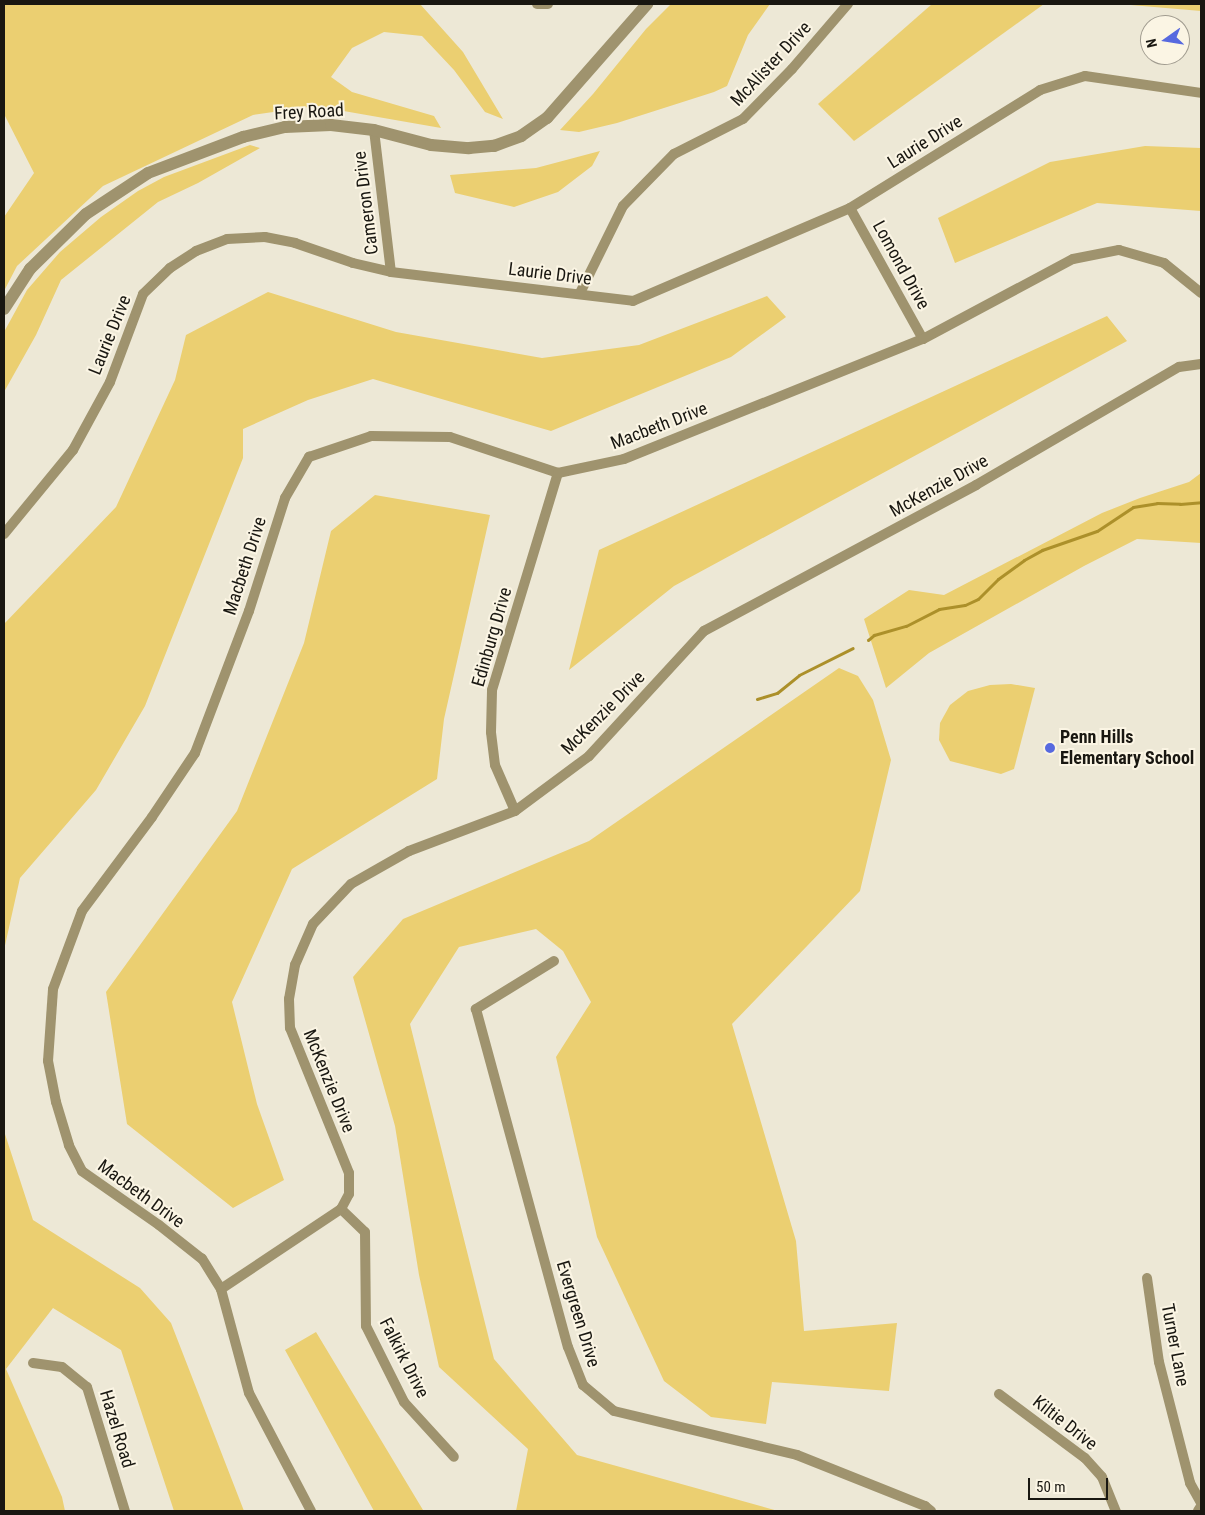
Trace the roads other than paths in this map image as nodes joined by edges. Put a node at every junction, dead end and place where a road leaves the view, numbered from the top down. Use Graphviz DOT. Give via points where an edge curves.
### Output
graph roads {
  1 [pos="538,4"];
  2 [pos="548,4"];
  3 [pos="648,4"];
  4 [pos="848,4"];
  5 [pos="1201,93"];
  6 [pos="374,130"];
  7 [pos="850,208"];
  8 [pos="391,272"];
  9 [pos="580,293"];
  10 [pos="1201,293"];
  11 [pos="4,309"];
  12 [pos="923,339"];
  13 [pos="1201,364"];
  14 [pos="558,473"];
  15 [pos="4,534"];
  16 [pos="514,811"];
  17 [pos="554,961"];
  18 [pos="342,1209"];
  19 [pos="1147,1278"];
  20 [pos="221,1289"];
  21 [pos="33,1363"];
  22 [pos="999,1394"];
  23 [pos="454,1457"];
  24 [pos="1201,1503"];
  25 [pos="1201,1508"];
  26 [pos="125,1511"];
  27 [pos="311,1511"];
  28 [pos="930,1511"];
  29 [pos="1116,1511"];
  30 [pos="1199,1511"];
  1 -- 2 [label="street"];
  3 -- 6 [label="street, Frey Road" via="547,118 521,136 494,146 469,148 430,145"];
  4 -- 9 [label="street, McAlister Drive" via="743,119 674,154 622,206"];
  5 -- 7 [label="street, Laurie Drive" via="1085,76 1049,87"];
  6 -- 8 [label="street, Cameron Drive"];
  6 -- 11 [label="street, Frey Road" via="330,125 285,127 243,137 148,173 86,214 30,269"];
  7 -- 9 [label="street, Laurie Drive" via="633,301"];
  7 -- 12 [label="street, Lomond Drive"];
  8 -- 9 [label="street, Laurie Drive"];
  8 -- 15 [label="street, Laurie Drive" via="265,237 227,239 196,251 170,268 143,294 110,382 73,450"];
  10 -- 12 [label="street, Macbeth Drive" via="1164,264 1119,250 1073,259"];
  12 -- 14 [label="street, Macbeth Drive" via="624,459"];
  13 -- 16 [label="street, McKenzie Drive" via="1179,367 976,485 704,631 589,756"];
  14 -- 16 [label="street, Edinburg Drive" via="492,690 490,732 495,765"];
  14 -- 20 [label="street, Macbeth Drive" via="450,437 371,436 309,457 285,498 249,611 195,753 82,911 53,989 48,1061 69,1145 82,1171 160,1225 202,1259"];
  16 -- 18 [label="street, McKenzie Drive" via="408,851 351,884 313,924 295,965 289,999 290,1028 349,1173 349,1194"];
  17 -- 28 [label="street, Evergreen Drive" via="476,1009 568,1347 584,1384 614,1411 797,1455 925,1506"];
  18 -- 20 [label="street"];
  18 -- 23 [label="street, Falkirk Drive" via="365,1232 366,1326 404,1402"];
  19 -- 24 [label="street, Turner Lane" via="1159,1362 1190,1483"];
  20 -- 27 [label="street, Macbeth Drive" via="249,1392"];
  21 -- 26 [label="street, Hazel Road" via="62,1367 87,1387"];
  22 -- 29 [label="street, Kiltie Drive" via="1090,1462 1102,1477"];
  25 -- 30 [label="street"];
}
